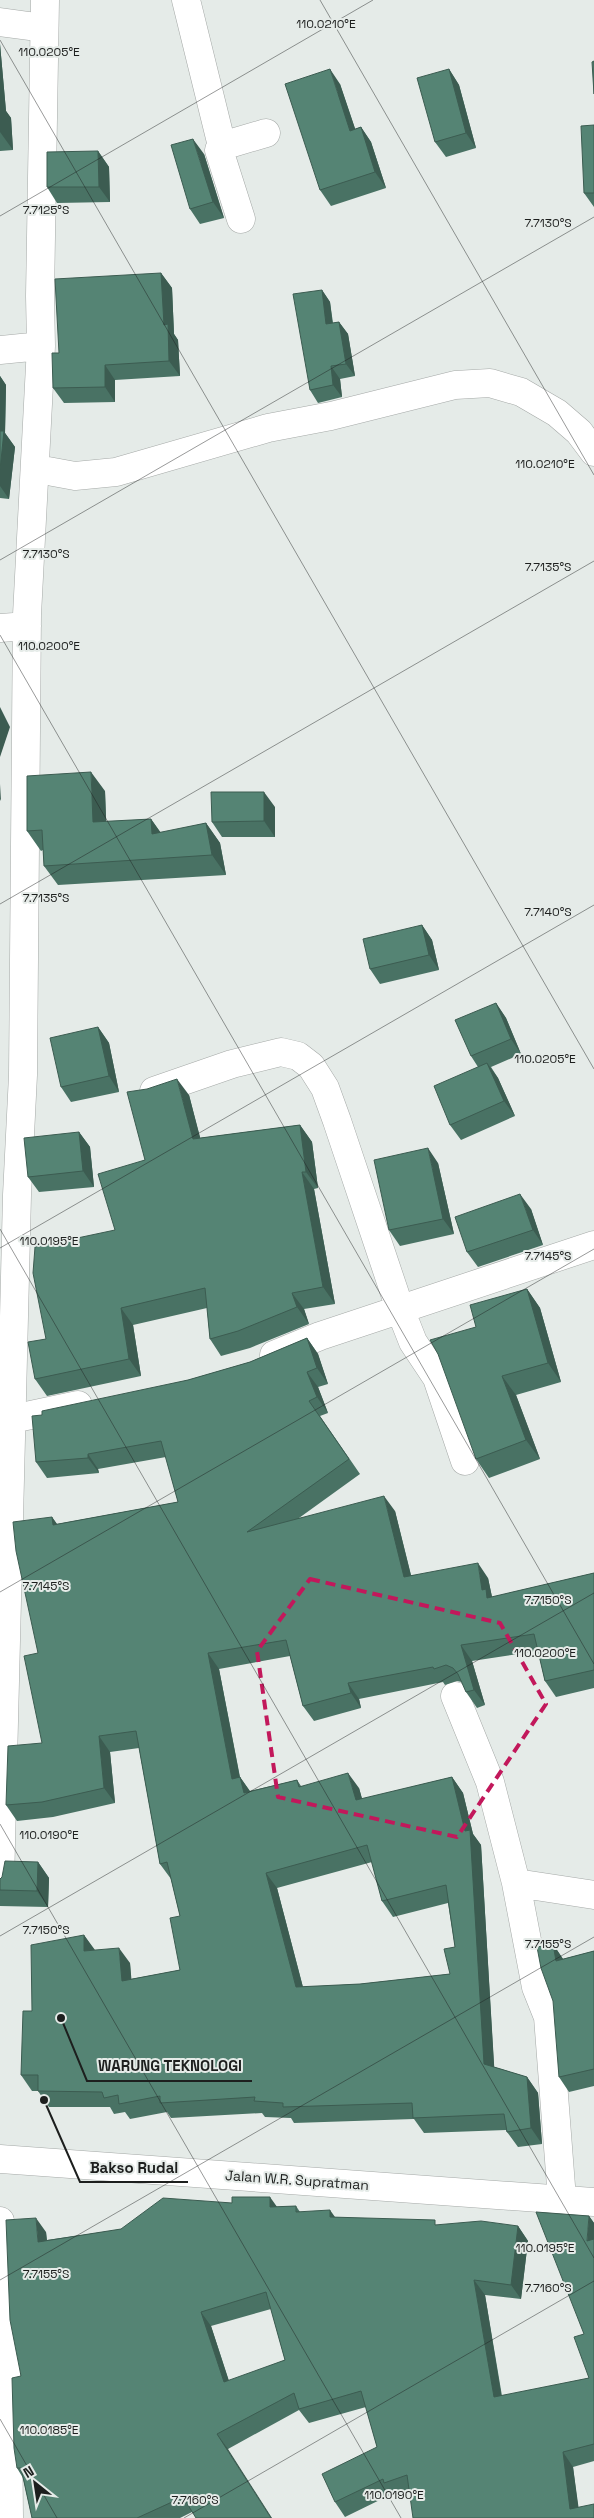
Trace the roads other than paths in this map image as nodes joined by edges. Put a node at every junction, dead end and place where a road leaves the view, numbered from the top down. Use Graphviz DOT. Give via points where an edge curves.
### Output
graph roads {
  1 [pos="45,0"];
  2 [pos="186,0"];
  3 [pos="0,22"];
  4 [pos="44,28"];
  5 [pos="266,133"];
  6 [pos="222,146"];
  7 [pos="241,219"];
  8 [pos="42,346"];
  9 [pos="0,350"];
  10 [pos="594,452"];
  11 [pos="37,469"];
  12 [pos="27,626"];
  13 [pos="0,628"];
  14 [pos="11,1075"];
  15 [pos="154,1091"];
  16 [pos="594,1245"];
  17 [pos="400,1309"];
  18 [pos="255,1364"];
  19 [pos="98,1400"];
  20 [pos="12,1419"];
  21 [pos="465,1461"];
  22 [pos="454,1696"];
  23 [pos="516,1883"];
  24 [pos="0,1884"];
  25 [pos="594,1894"];
  26 [pos="0,2159"];
  27 [pos="562,2199"];
  28 [pos="594,2202"];
  29 [pos="0,2221"];
  30 [pos="4,2421"];
  31 [pos="9,2518"];
  1 -- 4 [label="street"];
  2 -- 6 [label="street"];
  3 -- 4 [label="street"];
  4 -- 8 [label="street"];
  5 -- 6 [label="street"];
  6 -- 7 [label="street" via="219,150"];
  8 -- 9 [label="street"];
  8 -- 11 [label="street"];
  10 -- 11 [label="street" via="579,432 558,413 521,392 490,383 454,385 268,428 116,472 75,476"];
  11 -- 12 [label="street"];
  12 -- 13 [label="street"];
  12 -- 14 [label="street"];
  14 -- 20 [label="street" via="17,1195"];
  15 -- 17 [label="street" via="232,1064 281,1052 298,1056 311,1066 325,1088 334,1112"];
  16 -- 17 [label="street"];
  17 -- 18 [label="street" via="320,1336"];
  17 -- 21 [label="street" via="414,1342 437,1378"];
  19 -- 20 [label="street"];
  20 -- 24 [label="street"];
  22 -- 23 [label="street" via="490,1782"];
  23 -- 25 [label="street"];
  23 -- 27 [label="street" via="536,1987 548,2016"];
  26 -- 27 [label="street, Jalan W.R. Supratman"];
  27 -- 28 [label="street, Jalan W.R. Supratman"];
  29 -- 30 [label="street"];
  30 -- 31 [label="street"];
}
